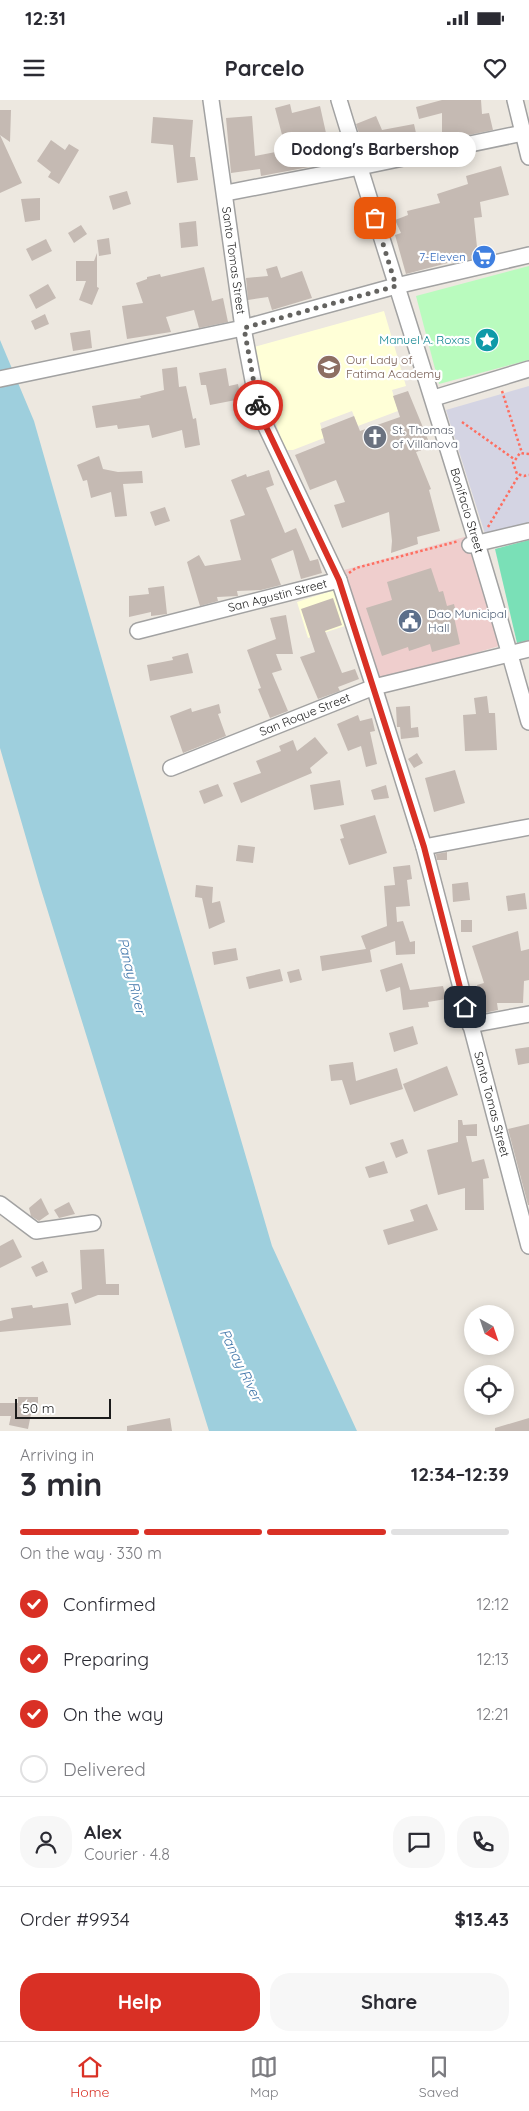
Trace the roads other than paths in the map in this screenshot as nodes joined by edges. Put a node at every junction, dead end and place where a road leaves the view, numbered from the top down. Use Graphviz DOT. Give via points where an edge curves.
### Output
graph roads {
  1 [pos="211,100"];
  2 [pos="339,100"];
  3 [pos="515,100"];
  4 [pos="523,133"];
  5 [pos="529,157"];
  6 [pos="360,167"];
  7 [pos="226,192"];
  8 [pos="529,255"];
  9 [pos="396,286"];
  10 [pos="244,328"];
  11 [pos="529,368"];
  12 [pos="0,380"];
  13 [pos="434,398"];
  14 [pos="529,531"];
  15 [pos="474,544"];
  16 [pos="339,580"];
  17 [pos="138,631"];
  18 [pos="529,649"];
  19 [pos="510,654"];
  20 [pos="374,687"];
  21 [pos="529,722"];
  22 [pos="171,768"];
  23 [pos="529,827"];
  24 [pos="424,847"];
  25 [pos="529,1014"];
  26 [pos="470,1025"];
  27 [pos="0,1204"];
  28 [pos="93,1223"];
  29 [pos="529,1246"];
  1 -- 7 [label="street, Santo Tomas Street"];
  2 -- 6 [label="street, Bonifacio Street"];
  3 -- 4 [label="street"];
  4 -- 5 [label="street"];
  4 -- 6 [label="street"];
  6 -- 7 [label="street"];
  6 -- 9 [label="street, Bonifacio Street"];
  7 -- 10 [label="street, Santo Tomas Street"];
  8 -- 9 [label="street"];
  9 -- 10 [label="street"];
  9 -- 13 [label="street, Bonifacio Street"];
  10 -- 12 [label="street"];
  10 -- 16 [label="street, Santo Tomas Street" via="259,412"];
  11 -- 13 [label="street"];
  13 -- 15 [label="street, Bonifacio Street"];
  14 -- 15 [label="street"];
  15 -- 19 [label="street, Bonifacio Street"];
  16 -- 17 [label="street, San Agustin Street"];
  16 -- 20 [label="street, Santo Tomas Street"];
  18 -- 19 [label="street, San Roque Street"];
  19 -- 20 [label="street, San Roque Street"];
  19 -- 21 [label="street, Bonifacio Street"];
  20 -- 22 [label="street, San Roque Street"];
  20 -- 24 [label="street, Santo Tomas Street"];
  23 -- 24 [label="street"];
  24 -- 26 [label="street, Santo Tomas Street"];
  25 -- 26 [label="street"];
  26 -- 29 [label="street, Santo Tomas Street"];
  27 -- 28 [label="street" via="36,1231"];
}
